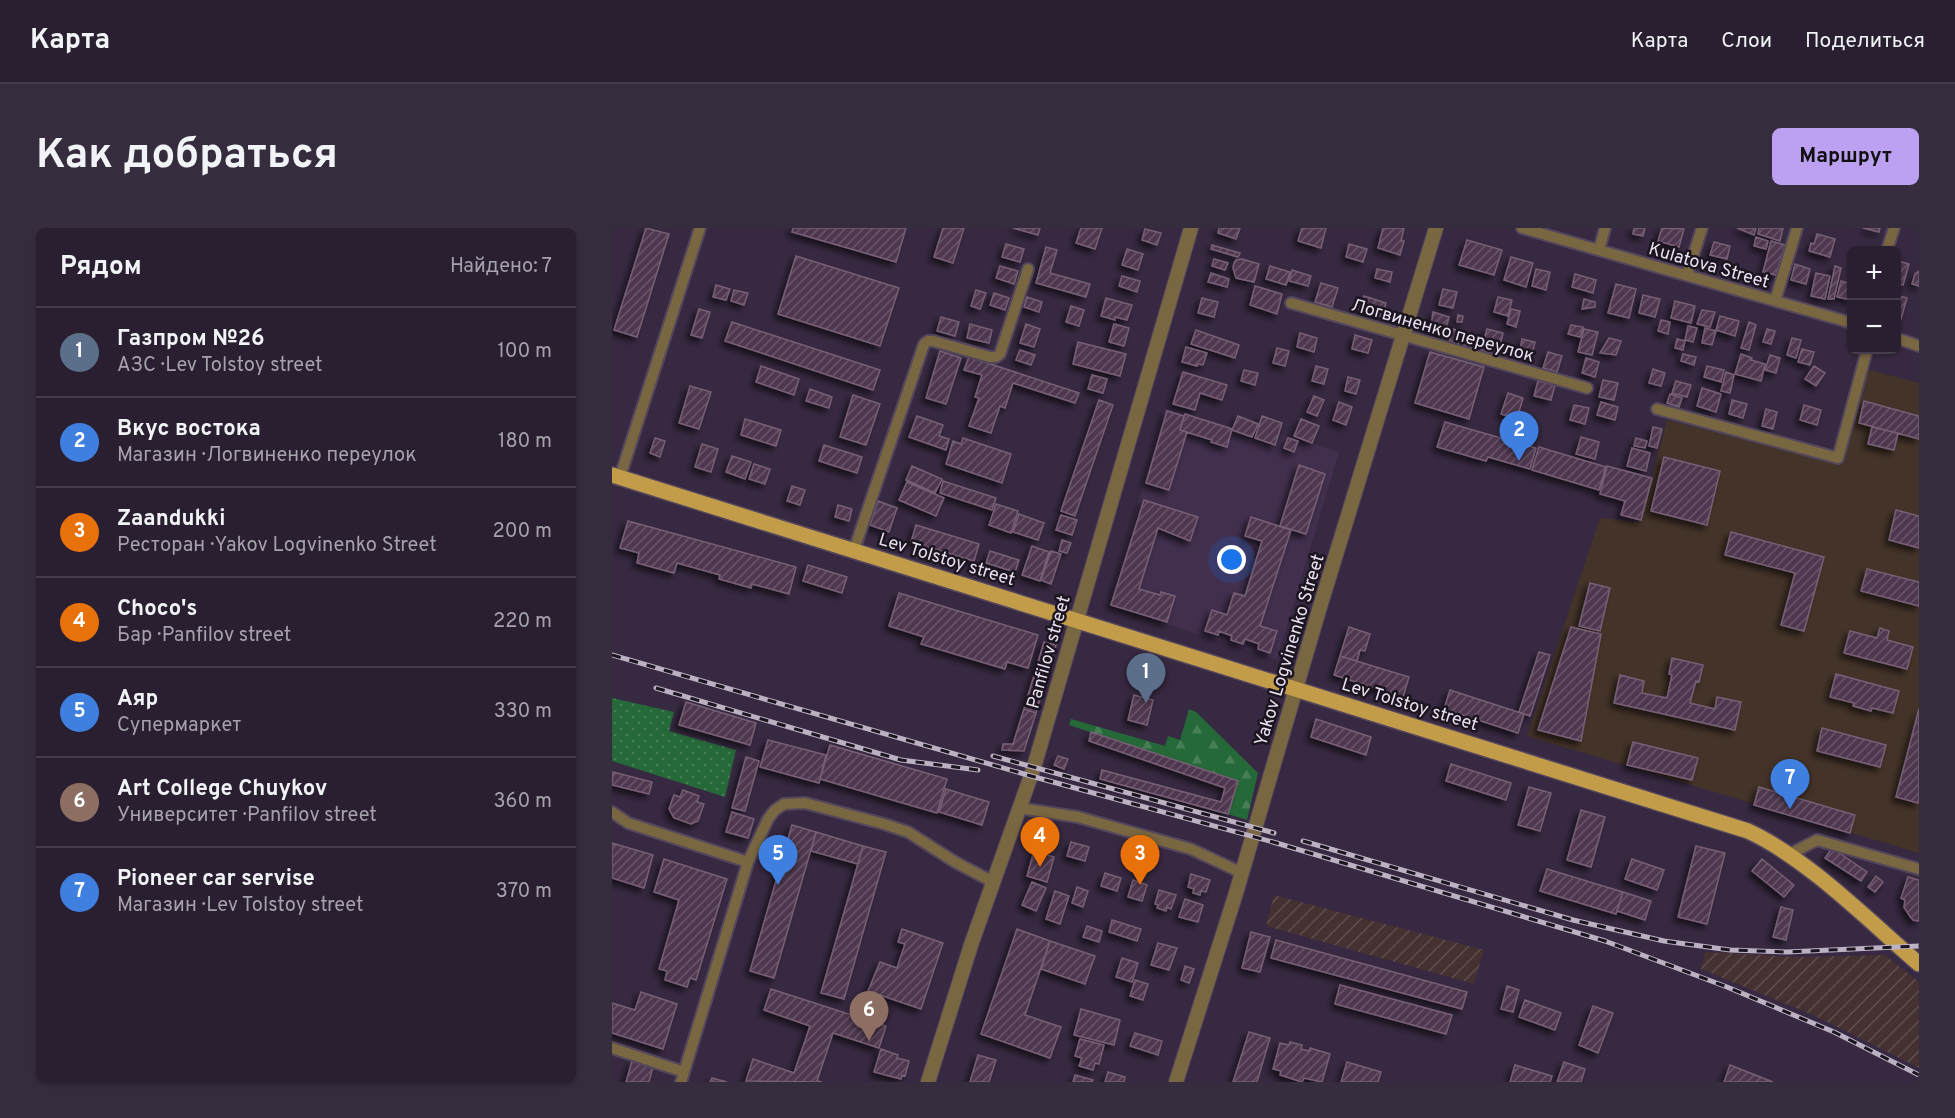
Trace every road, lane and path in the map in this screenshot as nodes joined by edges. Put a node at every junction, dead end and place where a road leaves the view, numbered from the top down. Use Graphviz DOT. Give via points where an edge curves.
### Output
graph roads {
  1 [pos="700,228"];
  2 [pos="1191,228"];
  3 [pos="1436,228"];
  4 [pos="1522,228"];
  5 [pos="1605,228"];
  6 [pos="1702,228"];
  7 [pos="1797,228"];
  8 [pos="1894,228"];
  9 [pos="1888,246"];
  10 [pos="1599,250"];
  11 [pos="1028,269"];
  12 [pos="1687,276"];
  13 [pos="1775,302"];
  14 [pos="1291,303"];
  15 [pos="1847,322"];
  16 [pos="1404,335"];
  17 [pos="1901,340"];
  18 [pos="1919,346"];
  19 [pos="1866,354"];
  20 [pos="1587,388"];
  21 [pos="1657,409"];
  22 [pos="616,476"];
  23 [pos="854,550"];
  24 [pos="1076,620"];
  25 [pos="1296,688"];
  26 [pos="1019,808"];
  27 [pos="612,812"];
  28 [pos="1788,855"];
  29 [pos="748,862"];
  30 [pos="1919,869"];
  31 [pos="1242,873"];
  32 [pos="993,882"];
  33 [pos="1919,964"];
  34 [pos="612,1048"];
  35 [pos="683,1077"];
  36 [pos="928,1082"];
  37 [pos="1176,1082"];
  1 -- 22 [label="street"];
  2 -- 24 [label="street, Panfilov street"];
  3 -- 16 [label="street, Yakov Logvinenko Street"];
  4 -- 10 [label="street, Kulatova Street"];
  5 -- 10 [label="street"];
  6 -- 12 [label="street"];
  7 -- 13 [label="street"];
  8 -- 9 [label="street"];
  10 -- 12 [label="street, Kulatova Street"];
  11 -- 23 [label="street, Lev Tolstoy street" via="996,357 933,341 924,344"];
  12 -- 13 [label="street, Kulatova Street"];
  13 -- 15 [label="street, Kulatova Street"];
  14 -- 16 [label="street, Логвиненко переулок"];
  16 -- 20 [label="street, Логвиненко переулок"];
  16 -- 25 [label="street, Yakov Logvinenko Street"];
  17 -- 18 [label="street"];
  19 -- 21 [label="street" via="1838,458"];
  22 -- 23 [label="main road, Lev Tolstoy street"];
  23 -- 24 [label="main road, Lev Tolstoy street"];
  24 -- 25 [label="main road, Lev Tolstoy street"];
  24 -- 26 [label="street, Panfilov street"];
  25 -- 28 [label="main road, Lev Tolstoy street" via="1748,831"];
  25 -- 31 [label="street, Yakov Logvinenko Street"];
  26 -- 31 [label="street" via="1078,817 1191,849"];
  26 -- 32 [label="street, Panfilov street"];
  27 -- 29 [label="street" via="628,822"];
  28 -- 30 [label="street" via="1816,840"];
  28 -- 33 [label="main road, Lev Tolstoy street"];
  29 -- 32 [label="street" via="775,810 784,804 805,803 908,832"];
  29 -- 35 [label="street"];
  31 -- 37 [label="street, Yakov Logvinenko Street"];
  32 -- 36 [label="street, Panfilov street"];
  34 -- 35 [label="street"];
}
